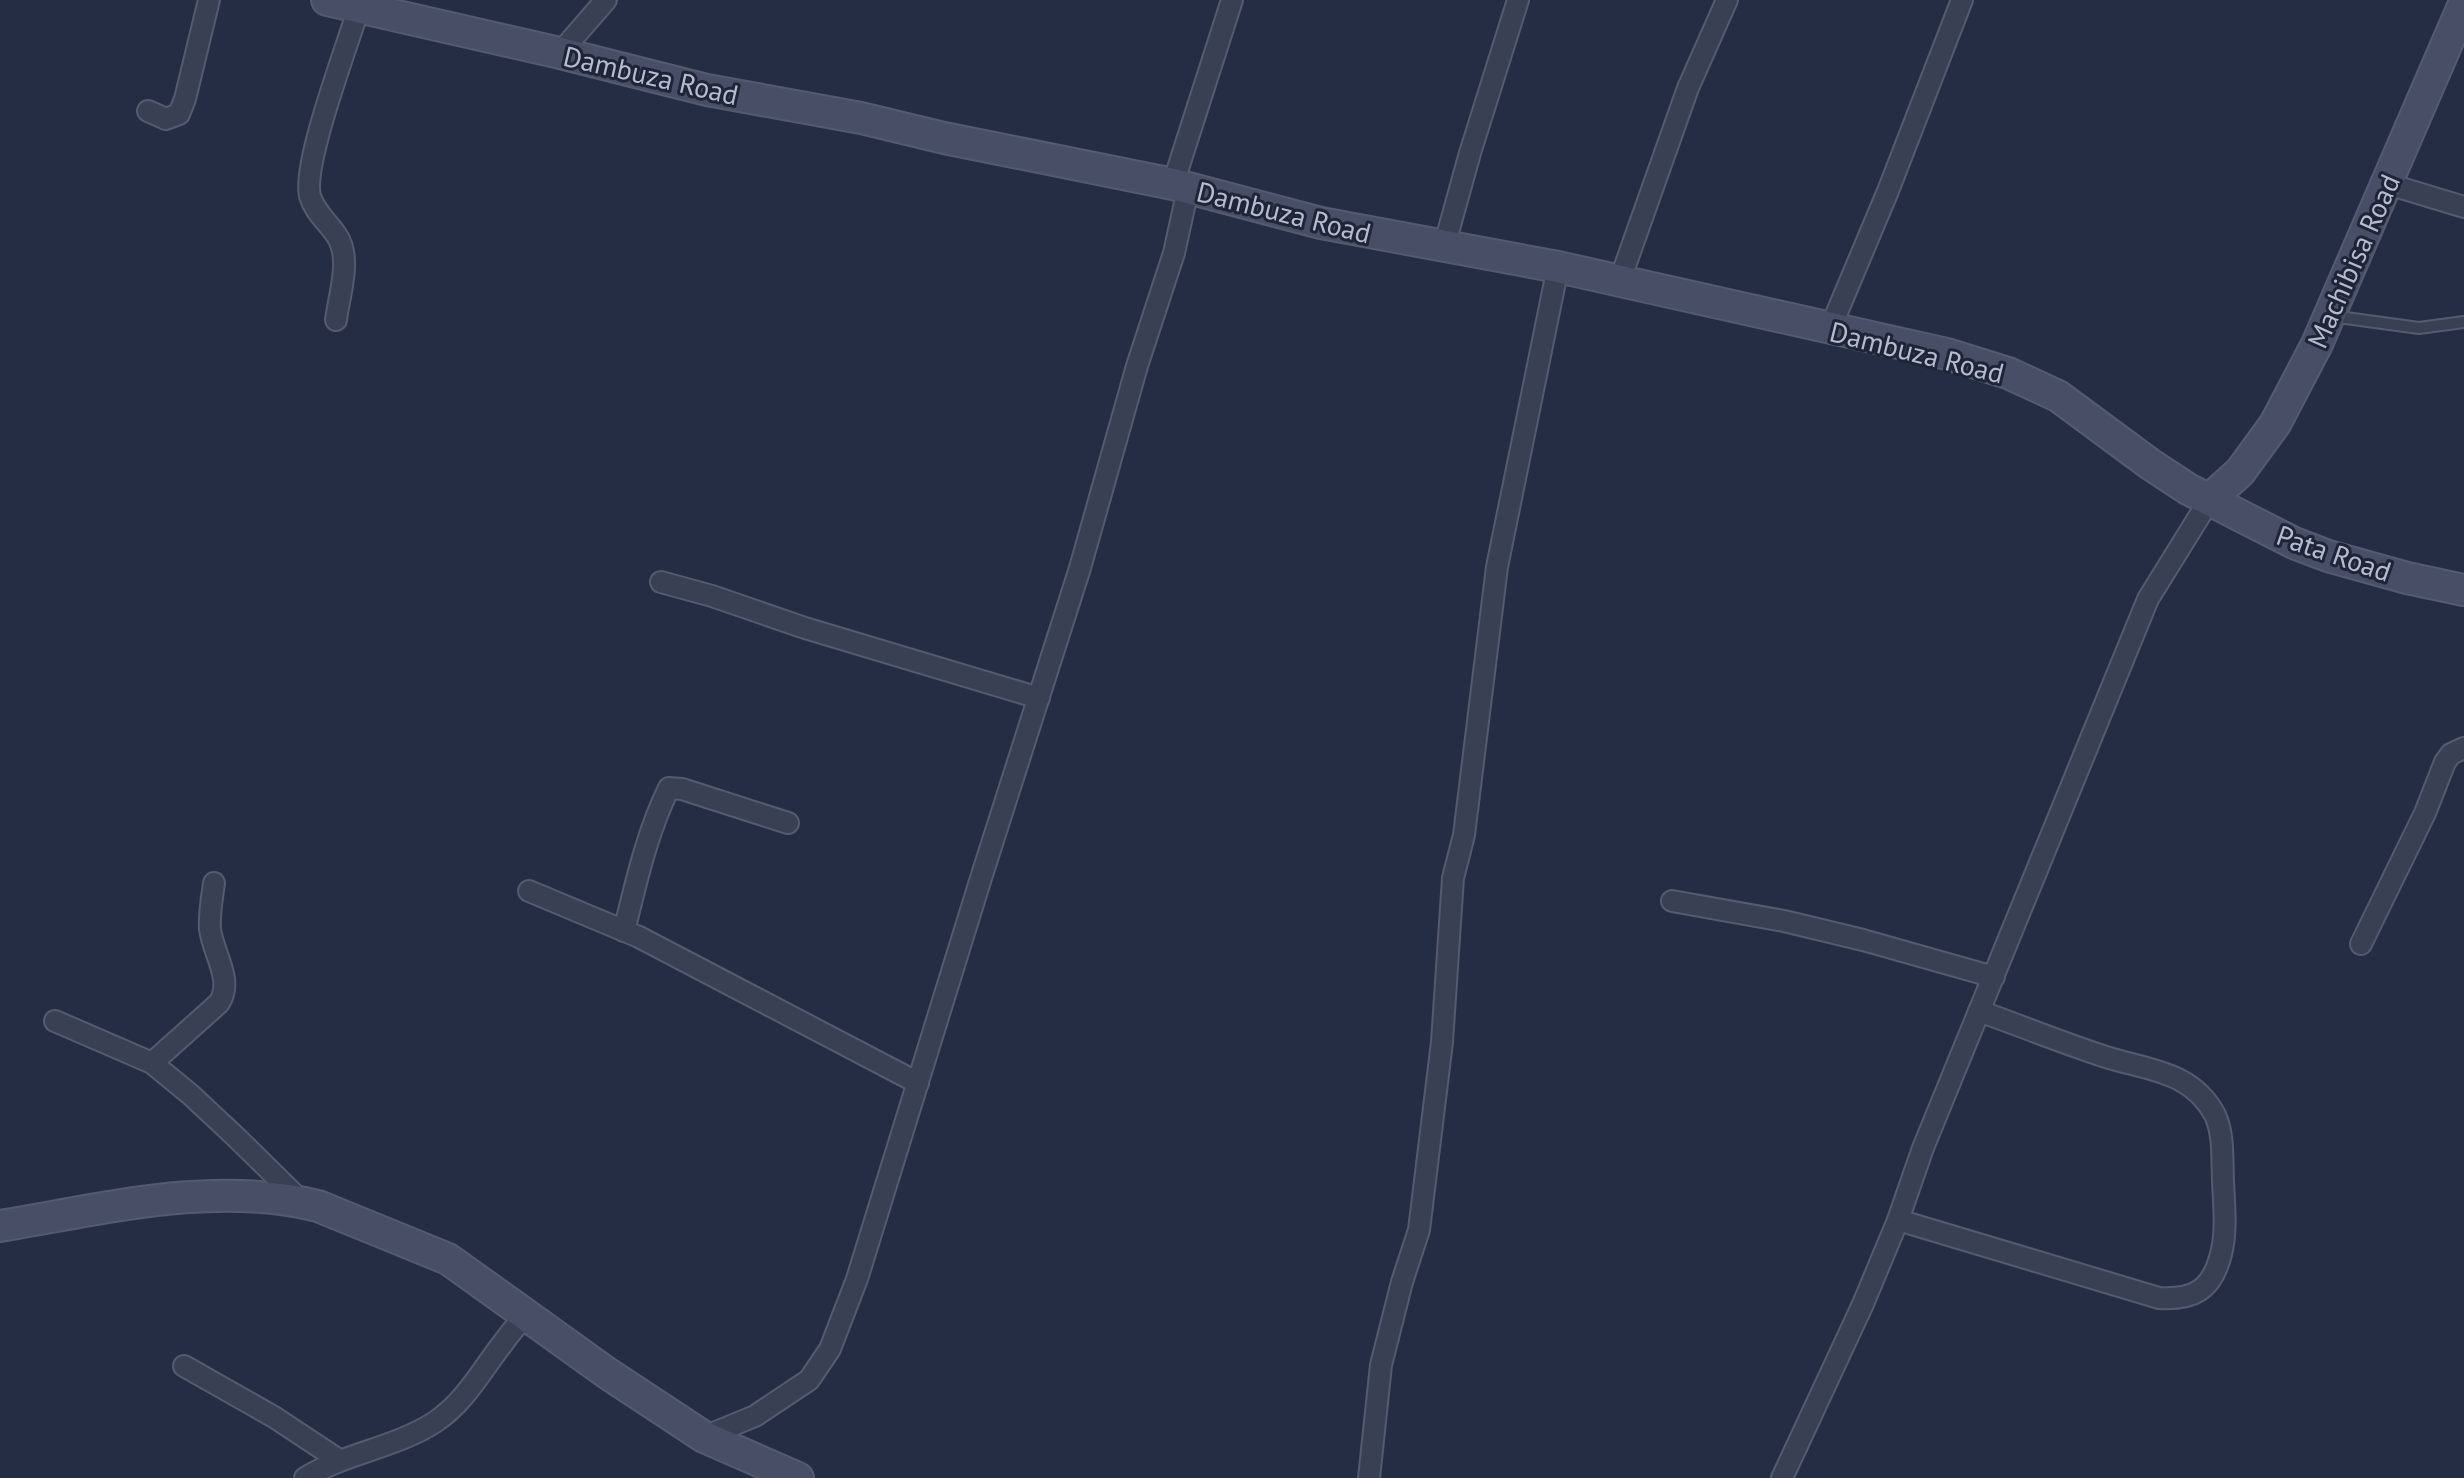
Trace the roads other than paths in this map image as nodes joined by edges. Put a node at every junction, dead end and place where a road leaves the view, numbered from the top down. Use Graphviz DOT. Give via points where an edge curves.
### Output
graph roads {
  1 [pos="209,0"];
  2 [pos="327,0"];
  3 [pos="606,0"];
  4 [pos="1232,0"];
  5 [pos="1518,0"];
  6 [pos="1727,0"];
  7 [pos="1962,0"];
  8 [pos="2464,4"];
  9 [pos="359,7"];
  10 [pos="560,53"];
  11 [pos="148,111"];
  12 [pos="2388,184"];
  13 [pos="1180,186"];
  14 [pos="2464,207"];
  15 [pos="1444,247"];
  16 [pos="1558,267"];
  17 [pos="1620,280"];
  18 [pos="2329,316"];
  19 [pos="336,320"];
  20 [pos="2464,322"];
  21 [pos="1830,329"];
  22 [pos="2210,499"];
  23 [pos="661,582"];
  24 [pos="2464,590"];
  25 [pos="1039,698"];
  26 [pos="2464,748"];
  27 [pos="788,823"];
  28 [pos="214,883"];
  29 [pos="529,891"];
  30 [pos="1672,901"];
  31 [pos="624,931"];
  32 [pos="2361,944"];
  33 [pos="1994,977"];
  34 [pos="1979,1011"];
  35 [pos="55,1021"];
  36 [pos="152,1063"];
  37 [pos="918,1083"];
  38 [pos="302,1202"];
  39 [pos="1898,1220"];
  40 [pos="0,1226"];
  41 [pos="526,1314"];
  42 [pos="184,1366"];
  43 [pos="704,1437"];
  44 [pos="339,1460"];
  45 [pos="305,1478"];
  46 [pos="798,1478"];
  47 [pos="1369,1478"];
  48 [pos="1782,1478"];
  1 -- 11 [label="street" via="179,114 166,119"];
  2 -- 9 [label="street, Dambuza Road"];
  3 -- 10 [label="street"];
  4 -- 13 [label="street"];
  5 -- 15 [label="street"];
  6 -- 17 [label="street" via="1688,88"];
  7 -- 21 [label="street"];
  8 -- 12 [label="street, Machibisa Road"];
  9 -- 10 [label="street, Dambuza Road"];
  9 -- 19 [label="street" via="309,177 310,196 342,246"];
  10 -- 13 [label="street, Dambuza Road" via="707,90"];
  12 -- 14 [label="street"];
  12 -- 18 [label="street, Machibisa Road"];
  13 -- 15 [label="street, Dambuza Road" via="1321,223"];
  13 -- 25 [label="street" via="1174,253"];
  15 -- 16 [label="street, Dambuza Road"];
  16 -- 17 [label="street, Dambuza Road"];
  16 -- 47 [label="street" via="1493,588 1464,835 1453,878 1441,1053 1419,1230 1381,1365"];
  17 -- 21 [label="street, Dambuza Road"];
  18 -- 20 [label="lane" via="2419,328"];
  18 -- 22 [label="street, Machibisa Road" via="2275,424 2240,472"];
  21 -- 22 [label="street, Dambuza Road" via="1947,354 2040,386 2150,464"];
  22 -- 24 [label="street, Pata Road" via="2328,556"];
  22 -- 33 [label="street" via="2148,599"];
  23 -- 25 [label="street"];
  25 -- 37 [label="street"];
  26 -- 32 [label="street" via="2445,762"];
  27 -- 31 [label="street" via="669,788"];
  28 -- 36 [label="street" via="210,926 225,994"];
  29 -- 31 [label="street"];
  30 -- 33 [label="street" via="1784,921"];
  31 -- 37 [label="street"];
  33 -- 34 [label="street"];
  34 -- 39 [label="street"];
  34 -- 39 [label="street" via="2108,1057 2152,1067 2206,1101 2220,1133 2221,1255 2204,1288 2192,1296 2159,1298"];
  35 -- 36 [label="street"];
  36 -- 38 [label="street"];
  37 -- 43 [label="street" via="857,1279 816,1373 768,1409"];
  38 -- 40 [label="street" via="196,1196"];
  38 -- 41 [label="street" via="448,1259"];
  39 -- 48 [label="street"];
  41 -- 43 [label="street"];
  41 -- 44 [label="street" via="466,1395 434,1422"];
  42 -- 44 [label="street"];
  43 -- 46 [label="street"];
  44 -- 45 [label="street"];
}
